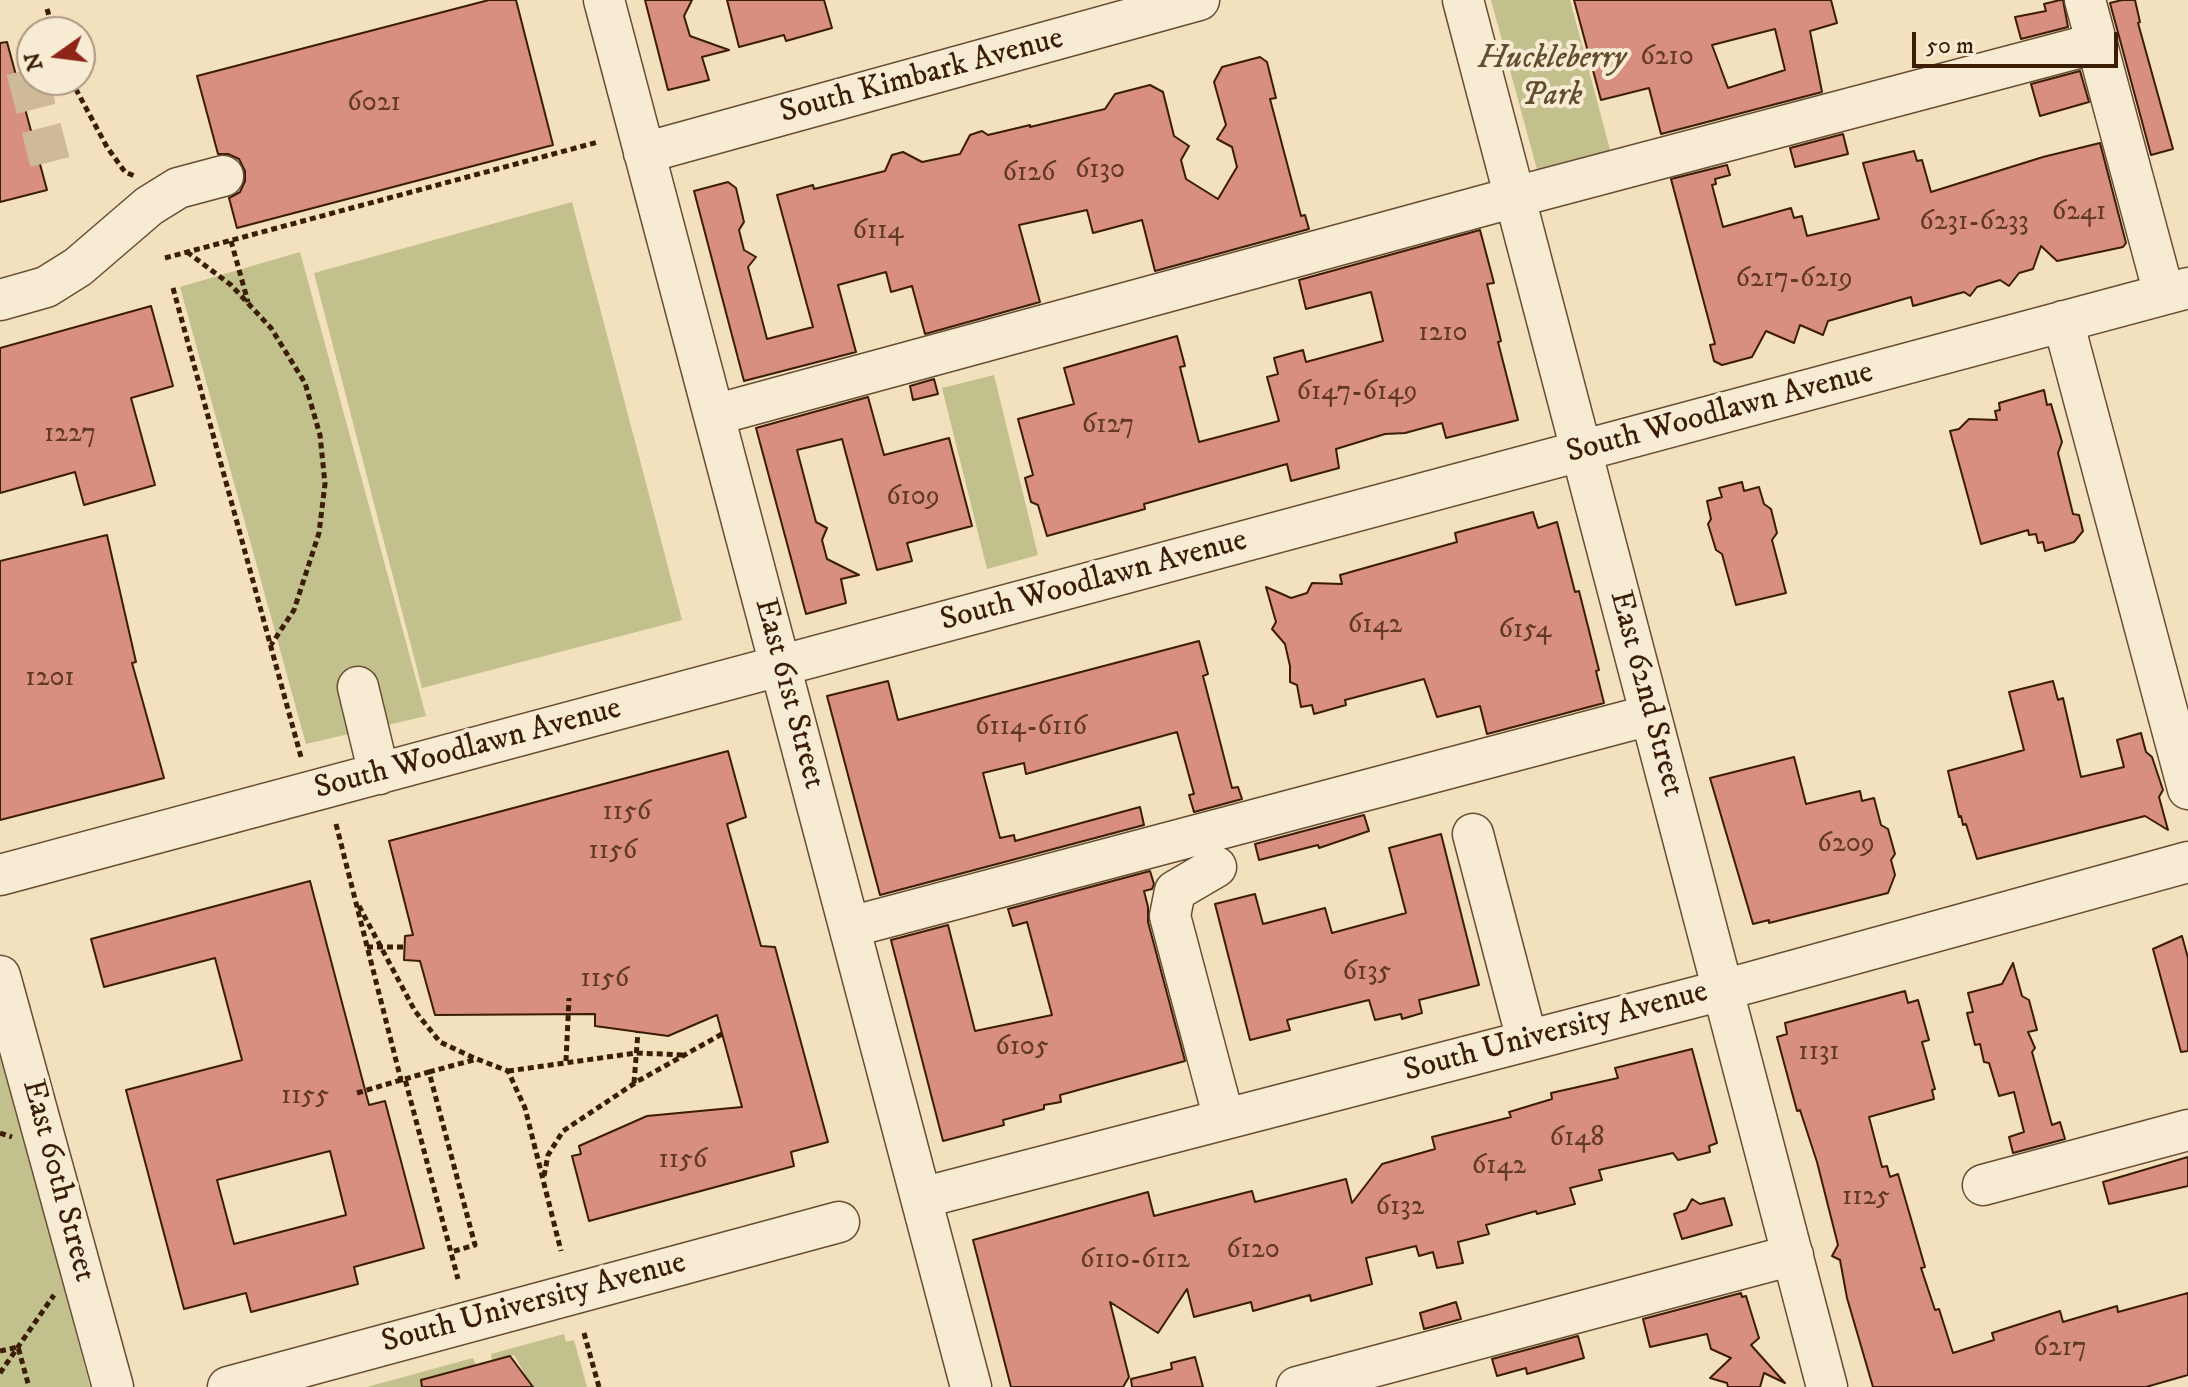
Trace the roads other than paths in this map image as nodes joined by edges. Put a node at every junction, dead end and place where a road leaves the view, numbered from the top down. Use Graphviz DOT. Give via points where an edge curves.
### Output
graph roads {
  1 [pos="604,0"];
  2 [pos="1199,0"];
  3 [pos="1463,0"];
  4 [pos="2085,0"];
  5 [pos="2097,43"];
  6 [pos="644,153"];
  7 [pos="223,176"];
  8 [pos="1515,197"];
  9 [pos="2176,291"];
  10 [pos="0,300"];
  11 [pos="2063,321"];
  12 [pos="714,415"];
  13 [pos="1580,451"];
  14 [pos="780,666"];
  15 [pos="358,687"];
  16 [pos="1650,715"];
  17 [pos="379,774"];
  18 [pos="2188,789"];
  19 [pos="1473,834"];
  20 [pos="2188,862"];
  21 [pos="1216,867"];
  22 [pos="0,875"];
  23 [pos="850,927"];
  24 [pos="0,976"];
  25 [pos="1723,990"];
  26 [pos="1527,1040"];
  27 [pos="1224,1119"];
  28 [pos="2188,1130"];
  29 [pos="1983,1185"];
  30 [pos="921,1198"];
  31 [pos="839,1222"];
  32 [pos="1793,1255"];
  33 [pos="113,1387"];
  34 [pos="228,1387"];
  35 [pos="971,1387"];
  36 [pos="1297,1387"];
  37 [pos="1827,1387"];
  1 -- 6 [label="street, East 61st Street"];
  2 -- 6 [label="street, South Kimbark Avenue"];
  3 -- 8 [label="street, East 62nd Street"];
  4 -- 5 [label="street"];
  5 -- 8 [label="street"];
  5 -- 9 [label="street"];
  6 -- 12 [label="street, East 61st Street"];
  7 -- 10 [label="street" via="178,188 78,267 46,287"];
  8 -- 12 [label="street"];
  8 -- 13 [label="street, East 62nd Street"];
  9 -- 11 [label="street, South Woodlawn Avenue"];
  11 -- 13 [label="street, South Woodlawn Avenue"];
  11 -- 18 [label="street"];
  12 -- 14 [label="street, East 61st Street"];
  13 -- 14 [label="street, South Woodlawn Avenue"];
  13 -- 16 [label="street, East 62nd Street"];
  14 -- 17 [label="street, South Woodlawn Avenue"];
  14 -- 23 [label="street, East 61st Street"];
  15 -- 17 [label="street"];
  16 -- 23 [label="street"];
  16 -- 25 [label="street, East 62nd Street"];
  17 -- 22 [label="street, South Woodlawn Avenue"];
  19 -- 26 [label="street"];
  20 -- 25 [label="street, South University Avenue"];
  21 -- 27 [label="street" via="1175,891 1170,916"];
  23 -- 30 [label="street, East 61st Street"];
  24 -- 33 [label="street, East 60th Street"];
  25 -- 26 [label="street, South University Avenue"];
  25 -- 32 [label="street, East 62nd Street"];
  26 -- 27 [label="street, South University Avenue"];
  27 -- 30 [label="street, South University Avenue"];
  28 -- 29 [label="street"];
  30 -- 35 [label="street, East 61st Street"];
  31 -- 34 [label="street, South University Avenue"];
  32 -- 36 [label="street"];
  32 -- 37 [label="street, East 62nd Street"];
}
